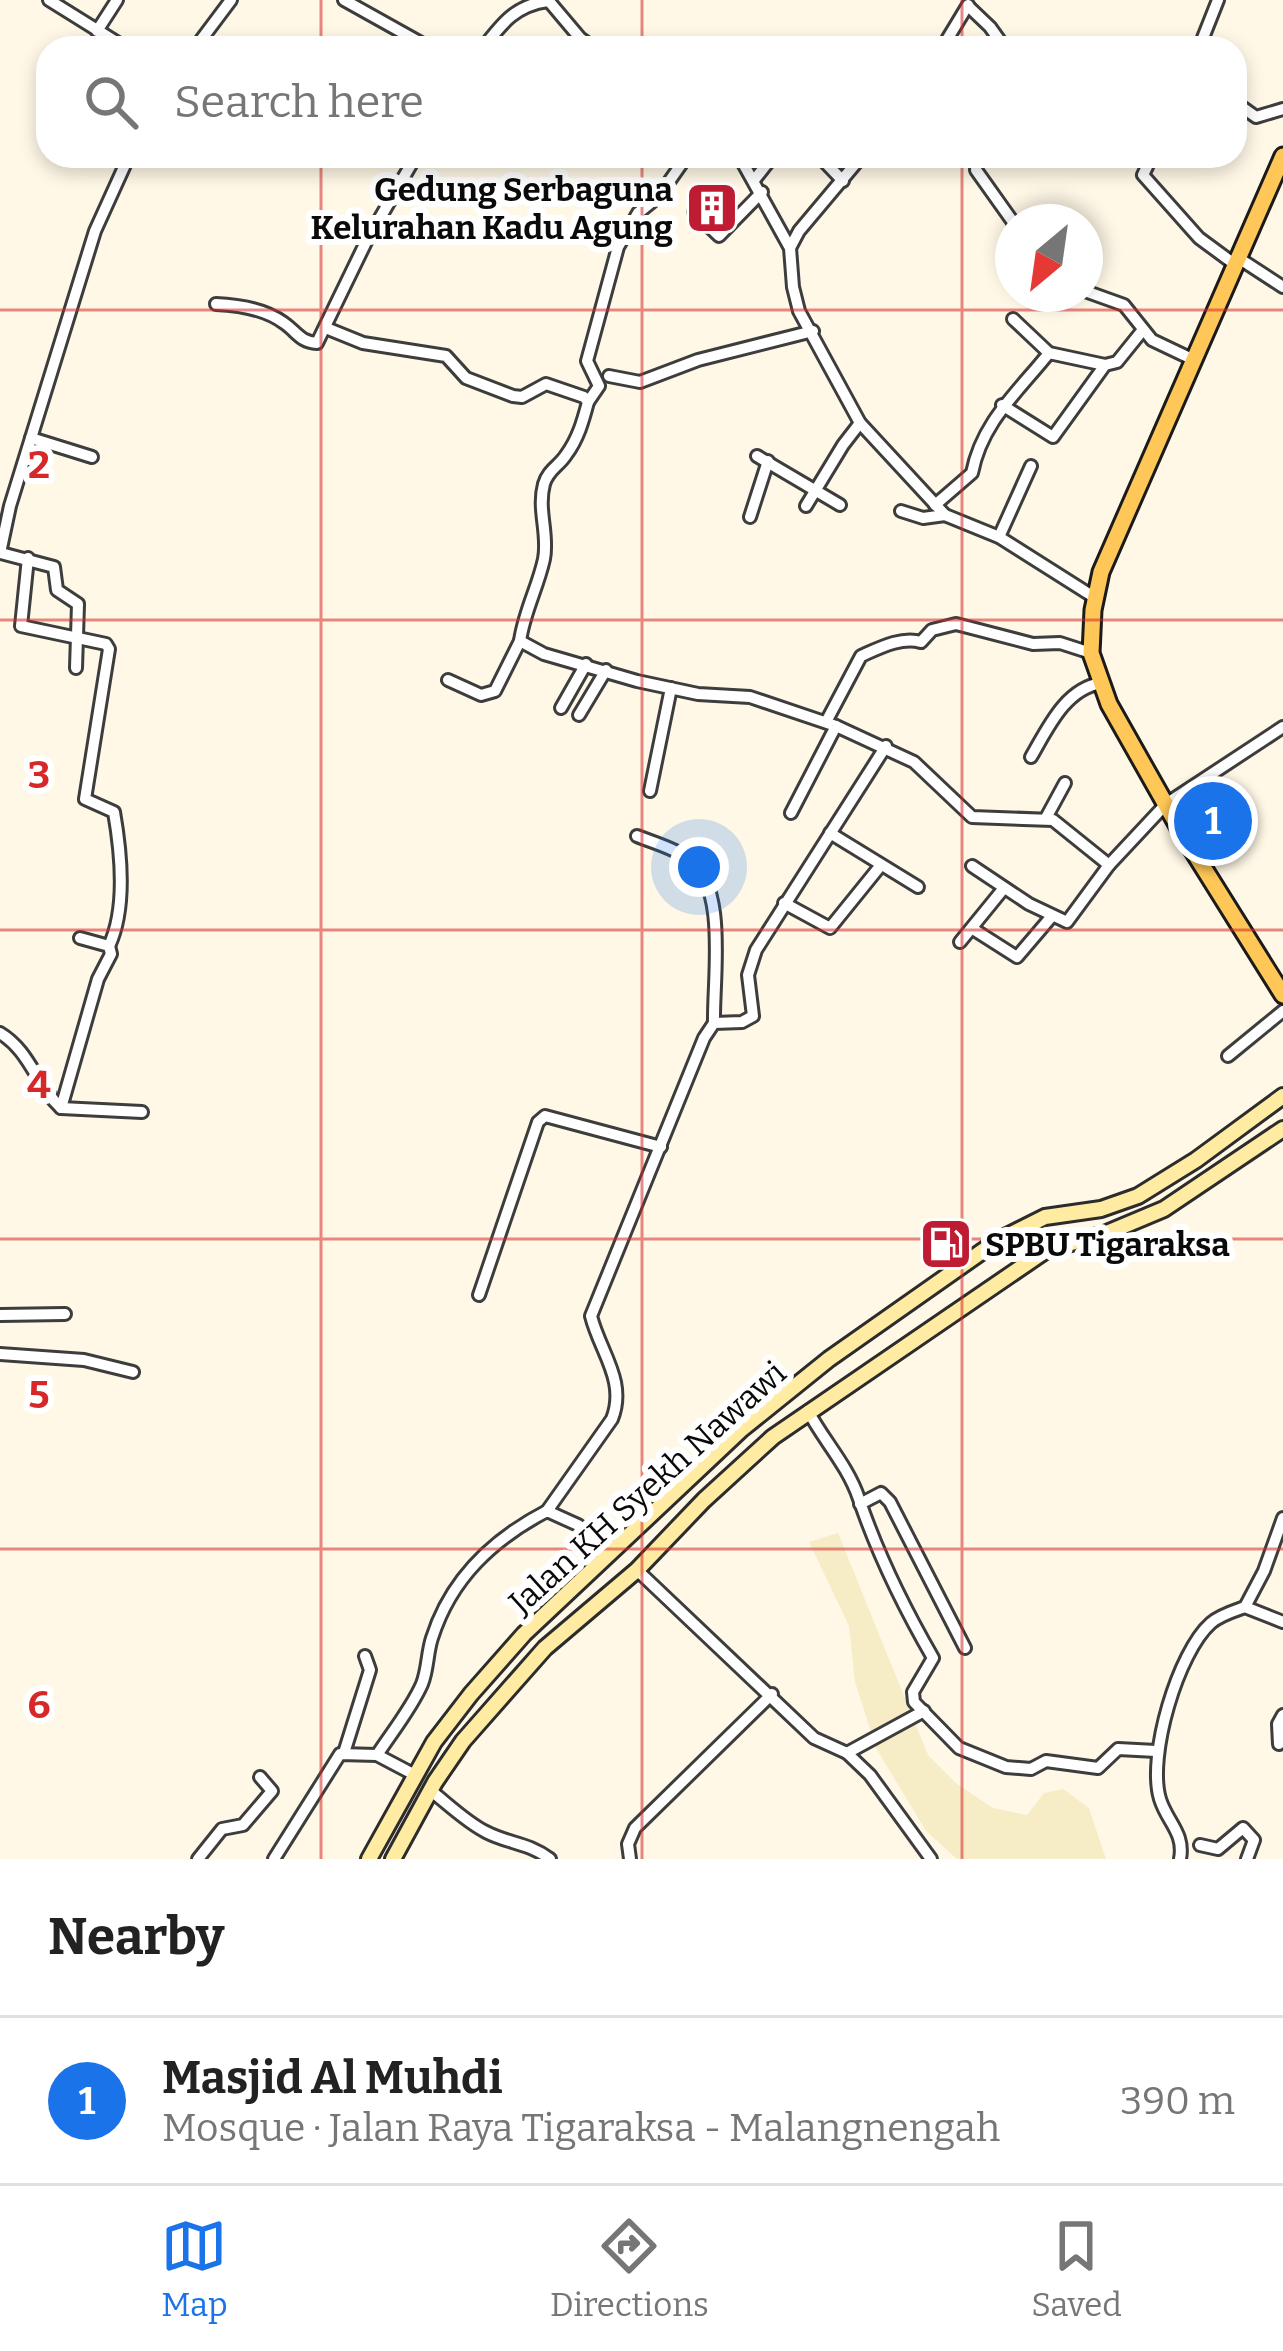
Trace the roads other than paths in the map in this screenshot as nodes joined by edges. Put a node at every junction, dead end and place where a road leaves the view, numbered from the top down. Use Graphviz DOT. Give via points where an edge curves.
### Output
graph roads {
  1 [pos="49,0"];
  2 [pos="117,0"];
  3 [pos="231,0"];
  4 [pos="344,0"];
  5 [pos="548,0"];
  6 [pos="1218,0"];
  7 [pos="969,3"];
  8 [pos="97,31"];
  9 [pos="106,36"];
  10 [pos="204,36"];
  11 [pos="408,36"];
  12 [pos="492,36"];
  13 [pos="578,36"];
  14 [pos="949,36"];
  15 [pos="996,36"];
  16 [pos="1203,36"];
  17 [pos="1283,109"];
  18 [pos="1247,111"];
  19 [pos="1283,156"];
  20 [pos="124,168"];
  21 [pos="409,168"];
  22 [pos="679,168"];
  23 [pos="748,168"];
  24 [pos="764,168"];
  25 [pos="831,168"];
  26 [pos="853,168"];
  27 [pos="978,168"];
  28 [pos="1146,168"];
  29 [pos="755,179"];
  30 [pos="843,181"];
  31 [pos="762,192"];
  32 [pos="1000,204"];
  33 [pos="694,212"];
  34 [pos="790,248"];
  35 [pos="1239,263"];
  36 [pos="1283,287"];
  37 [pos="1103,297"];
  38 [pos="216,304"];
  39 [pos="1013,319"];
  40 [pos="326,328"];
  41 [pos="813,331"];
  42 [pos="1142,331"];
  43 [pos="1049,353"];
  44 [pos="1193,360"];
  45 [pos="1105,365"];
  46 [pos="609,376"];
  47 [pos="588,403"];
  48 [pos="1002,406"];
  49 [pos="860,423"];
  50 [pos="31,438"];
  51 [pos="92,457"];
  52 [pos="1030,466"];
  53 [pos="816,490"];
  54 [pos="5,504"];
  55 [pos="840,505"];
  56 [pos="935,505"];
  57 [pos="806,506"];
  58 [pos="901,512"];
  59 [pos="945,515"];
  60 [pos="750,517"];
  61 [pos="999,537"];
  62 [pos="1,553"];
  63 [pos="28,557"];
  64 [pos="1097,599"];
  65 [pos="78,638"];
  66 [pos="520,641"];
  67 [pos="1091,653"];
  68 [pos="586,664"];
  69 [pos="76,668"];
  70 [pos="606,670"];
  71 [pos="448,680"];
  72 [pos="1101,683"];
  73 [pos="671,688"];
  74 [pos="561,708"];
  75 [pos="579,715"];
  76 [pos="831,724"];
  77 [pos="1283,727"];
  78 [pos="886,746"];
  79 [pos="1031,757"];
  80 [pos="1066,784"];
  81 [pos="650,791"];
  82 [pos="1166,804"];
  83 [pos="791,813"];
  84 [pos="1046,818"];
  85 [pos="830,832"];
  86 [pos="637,836"];
  87 [pos="881,865"];
  88 [pos="1108,865"];
  89 [pos="972,866"];
  90 [pos="918,886"];
  91 [pos="1004,888"];
  92 [pos="784,903"];
  93 [pos="1052,916"];
  94 [pos="973,928"];
  95 [pos="80,938"];
  96 [pos="960,942"];
  97 [pos="109,946"];
  98 [pos="1283,995"];
  99 [pos="1283,1011"];
  100 [pos="714,1023"];
  101 [pos="0,1034"];
  102 [pos="1228,1056"];
  103 [pos="1283,1096"];
  104 [pos="61,1108"];
  105 [pos="142,1112"];
  106 [pos="1283,1130"];
  107 [pos="661,1147"];
  108 [pos="479,1294"];
  109 [pos="65,1314"];
  110 [pos="0,1315"];
  111 [pos="886,1319"];
  112 [pos="866,1334"];
  113 [pos="906,1344"];
  114 [pos="0,1354"];
  115 [pos="884,1359"];
  116 [pos="133,1372"];
  117 [pos="808,1411"];
  118 [pos="860,1504"];
  119 [pos="547,1510"];
  120 [pos="1283,1518"];
  121 [pos="610,1551"];
  122 [pos="638,1570"];
  123 [pos="1245,1606"];
  124 [pos="1283,1622"];
  125 [pos="965,1648"];
  126 [pos="365,1656"];
  127 [pos="772,1694"];
  128 [pos="923,1711"];
  129 [pos="1283,1715"];
  130 [pos="1279,1744"];
  131 [pos="1156,1751"];
  132 [pos="847,1753"];
  133 [pos="344,1754"];
  134 [pos="377,1755"];
  135 [pos="415,1775"];
  136 [pos="260,1777"];
  137 [pos="430,1790"];
  138 [pos="1200,1845"];
  139 [pos="198,1859"];
  140 [pos="274,1859"];
  141 [pos="370,1859"];
  142 [pos="393,1859"];
  143 [pos="550,1859"];
  144 [pos="630,1859"];
  145 [pos="932,1859"];
  146 [pos="1180,1859"];
  147 [pos="1247,1859"];
  1 -- 8 [label="street"];
  2 -- 8 [label="street"];
  3 -- 10 [label="street"];
  4 -- 11 [label="street"];
  5 -- 12 [label="street" via="517,10"];
  5 -- 13 [label="street"];
  6 -- 16 [label="street"];
  7 -- 14 [label="street"];
  7 -- 15 [label="street"];
  8 -- 9 [label="street"];
  17 -- 18 [label="street" via="1256,117"];
  19 -- 35 [label="main road"];
  20 -- 50 [label="street" via="95,231"];
  21 -- 40 [label="street"];
  22 -- 47 [label="street" via="618,247 587,361 599,386"];
  23 -- 29 [label="street"];
  24 -- 29 [label="street"];
  25 -- 30 [label="street"];
  26 -- 30 [label="street"];
  27 -- 32 [label="street"];
  28 -- 35 [label="street" via="1143,175 1203,242"];
  29 -- 31 [label="street"];
  30 -- 34 [label="street"];
  31 -- 33 [label="street" via="718,236"];
  31 -- 34 [label="street"];
  34 -- 41 [label="street" via="793,287"];
  35 -- 36 [label="street"];
  35 -- 44 [label="main road"];
  37 -- 42 [label="street" via="1124,304"];
  38 -- 40 [label="street" via="263,312 312,343"];
  39 -- 43 [label="street"];
  40 -- 47 [label="street" via="363,343 446,356 494,391 521,397 547,384"];
  41 -- 46 [label="street" via="640,382"];
  41 -- 49 [label="street"];
  42 -- 44 [label="street"];
  42 -- 45 [label="street"];
  43 -- 45 [label="street"];
  43 -- 48 [label="street"];
  44 -- 64 [label="main road" via="1101,572"];
  45 -- 48 [label="street" via="1053,437"];
  47 -- 66 [label="street" via="565,458 545,479 544,561"];
  48 -- 56 [label="street" via="971,473"];
  49 -- 53 [label="street"];
  49 -- 56 [label="street"];
  50 -- 51 [label="street"];
  50 -- 54 [label="street"];
  52 -- 61 [label="street"];
  53 -- 55 [label="street"];
  53 -- 57 [label="street"];
  53 -- 60 [label="street" via="763,459"];
  54 -- 62 [label="street"];
  56 -- 59 [label="street"];
  58 -- 59 [label="street"];
  59 -- 61 [label="street"];
  61 -- 64 [label="street"];
  62 -- 63 [label="street"];
  63 -- 65 [label="street" via="54,567 57,590 78,604"];
  63 -- 65 [label="street" via="21,626"];
  64 -- 67 [label="main road"];
  65 -- 69 [label="street"];
  65 -- 97 [label="street" via="109,649 86,799 114,812 119,903"];
  66 -- 68 [label="street"];
  66 -- 71 [label="street" via="495,691 481,695"];
  67 -- 72 [label="main road"];
  67 -- 76 [label="street" via="945,625 921,642 860,656"];
  68 -- 70 [label="street"];
  68 -- 74 [label="street"];
  70 -- 73 [label="street"];
  70 -- 75 [label="street"];
  72 -- 79 [label="street" via="1071,698"];
  72 -- 82 [label="main road"];
  73 -- 76 [label="street" via="750,697"];
  73 -- 81 [label="street"];
  76 -- 78 [label="street"];
  76 -- 83 [label="street"];
  77 -- 82 [label="street"];
  78 -- 84 [label="street" via="972,817"];
  78 -- 85 [label="street"];
  80 -- 84 [label="street"];
  82 -- 88 [label="street"];
  82 -- 98 [label="main road"];
  84 -- 88 [label="street"];
  85 -- 87 [label="street"];
  85 -- 92 [label="street"];
  86 -- 100 [label="street" via="689,859 710,884"];
  87 -- 90 [label="street"];
  87 -- 92 [label="street" via="830,928"];
  88 -- 93 [label="street" via="1067,922"];
  89 -- 91 [label="street"];
  91 -- 93 [label="street"];
  91 -- 94 [label="street"];
  92 -- 100 [label="street" via="750,963 753,1016"];
  93 -- 94 [label="street" via="1016,957"];
  94 -- 96 [label="street"];
  95 -- 97 [label="street"];
  97 -- 104 [label="street"];
  99 -- 102 [label="street"];
  100 -- 107 [label="street"];
  101 -- 104 [label="street" via="24,1053"];
  103 -- 111 [label="main road, Jalan KH Syekh Nawawi" via="1138,1196 1030,1223"];
  104 -- 105 [label="street"];
  106 -- 113 [label="main road, Jalan KH Syekh Nawawi" via="1164,1209 1048,1249"];
  107 -- 108 [label="street" via="544,1116"];
  107 -- 119 [label="street" via="591,1316 619,1402"];
  109 -- 110 [label="street"];
  111 -- 112 [label="main road, Jalan KH Syekh Nawawi"];
  111 -- 113 [label="main road"];
  112 -- 115 [label="main road"];
  112 -- 121 [label="main road, Jalan KH Syekh Nawawi" via="742,1429"];
  113 -- 115 [label="main road, Jalan KH Syekh Nawawi"];
  114 -- 116 [label="street"];
  115 -- 117 [label="main road, Jalan KH Syekh Nawawi"];
  117 -- 118 [label="street"];
  117 -- 122 [label="main road, Jalan KH Syekh Nawawi" via="704,1500"];
  118 -- 125 [label="street" via="881,1493 890,1502"];
  118 -- 128 [label="street" via="890,1583 933,1658 913,1691"];
  119 -- 121 [label="street"];
  119 -- 134 [label="street" via="470,1567 431,1640 414,1698"];
  120 -- 123 [label="street"];
  121 -- 135 [label="main road, Jalan KH Syekh Nawawi" via="471,1694"];
  122 -- 127 [label="street"];
  122 -- 137 [label="main road, Jalan KH Syekh Nawawi" via="545,1648"];
  123 -- 124 [label="street"];
  123 -- 131 [label="street" via="1201,1635 1176,1678"];
  126 -- 133 [label="street" via="370,1670"];
  127 -- 132 [label="street" via="814,1738"];
  127 -- 144 [label="street" via="634,1828"];
  128 -- 131 [label="street" via="959,1748 1006,1767 1046,1761 1098,1768 1118,1749"];
  128 -- 132 [label="street"];
  129 -- 130 [label="street"];
  131 -- 146 [label="street" via="1160,1799 1183,1844"];
  132 -- 145 [label="street"];
  133 -- 134 [label="street"];
  133 -- 140 [label="street"];
  134 -- 135 [label="street"];
  135 -- 141 [label="main road, Jalan KH Syekh Nawawi"];
  136 -- 139 [label="street" via="272,1791"];
  137 -- 142 [label="main road, Jalan KH Syekh Nawawi"];
  137 -- 143 [label="street" via="480,1829"];
  138 -- 147 [label="street" via="1218,1849 1243,1828 1254,1840"];
}
